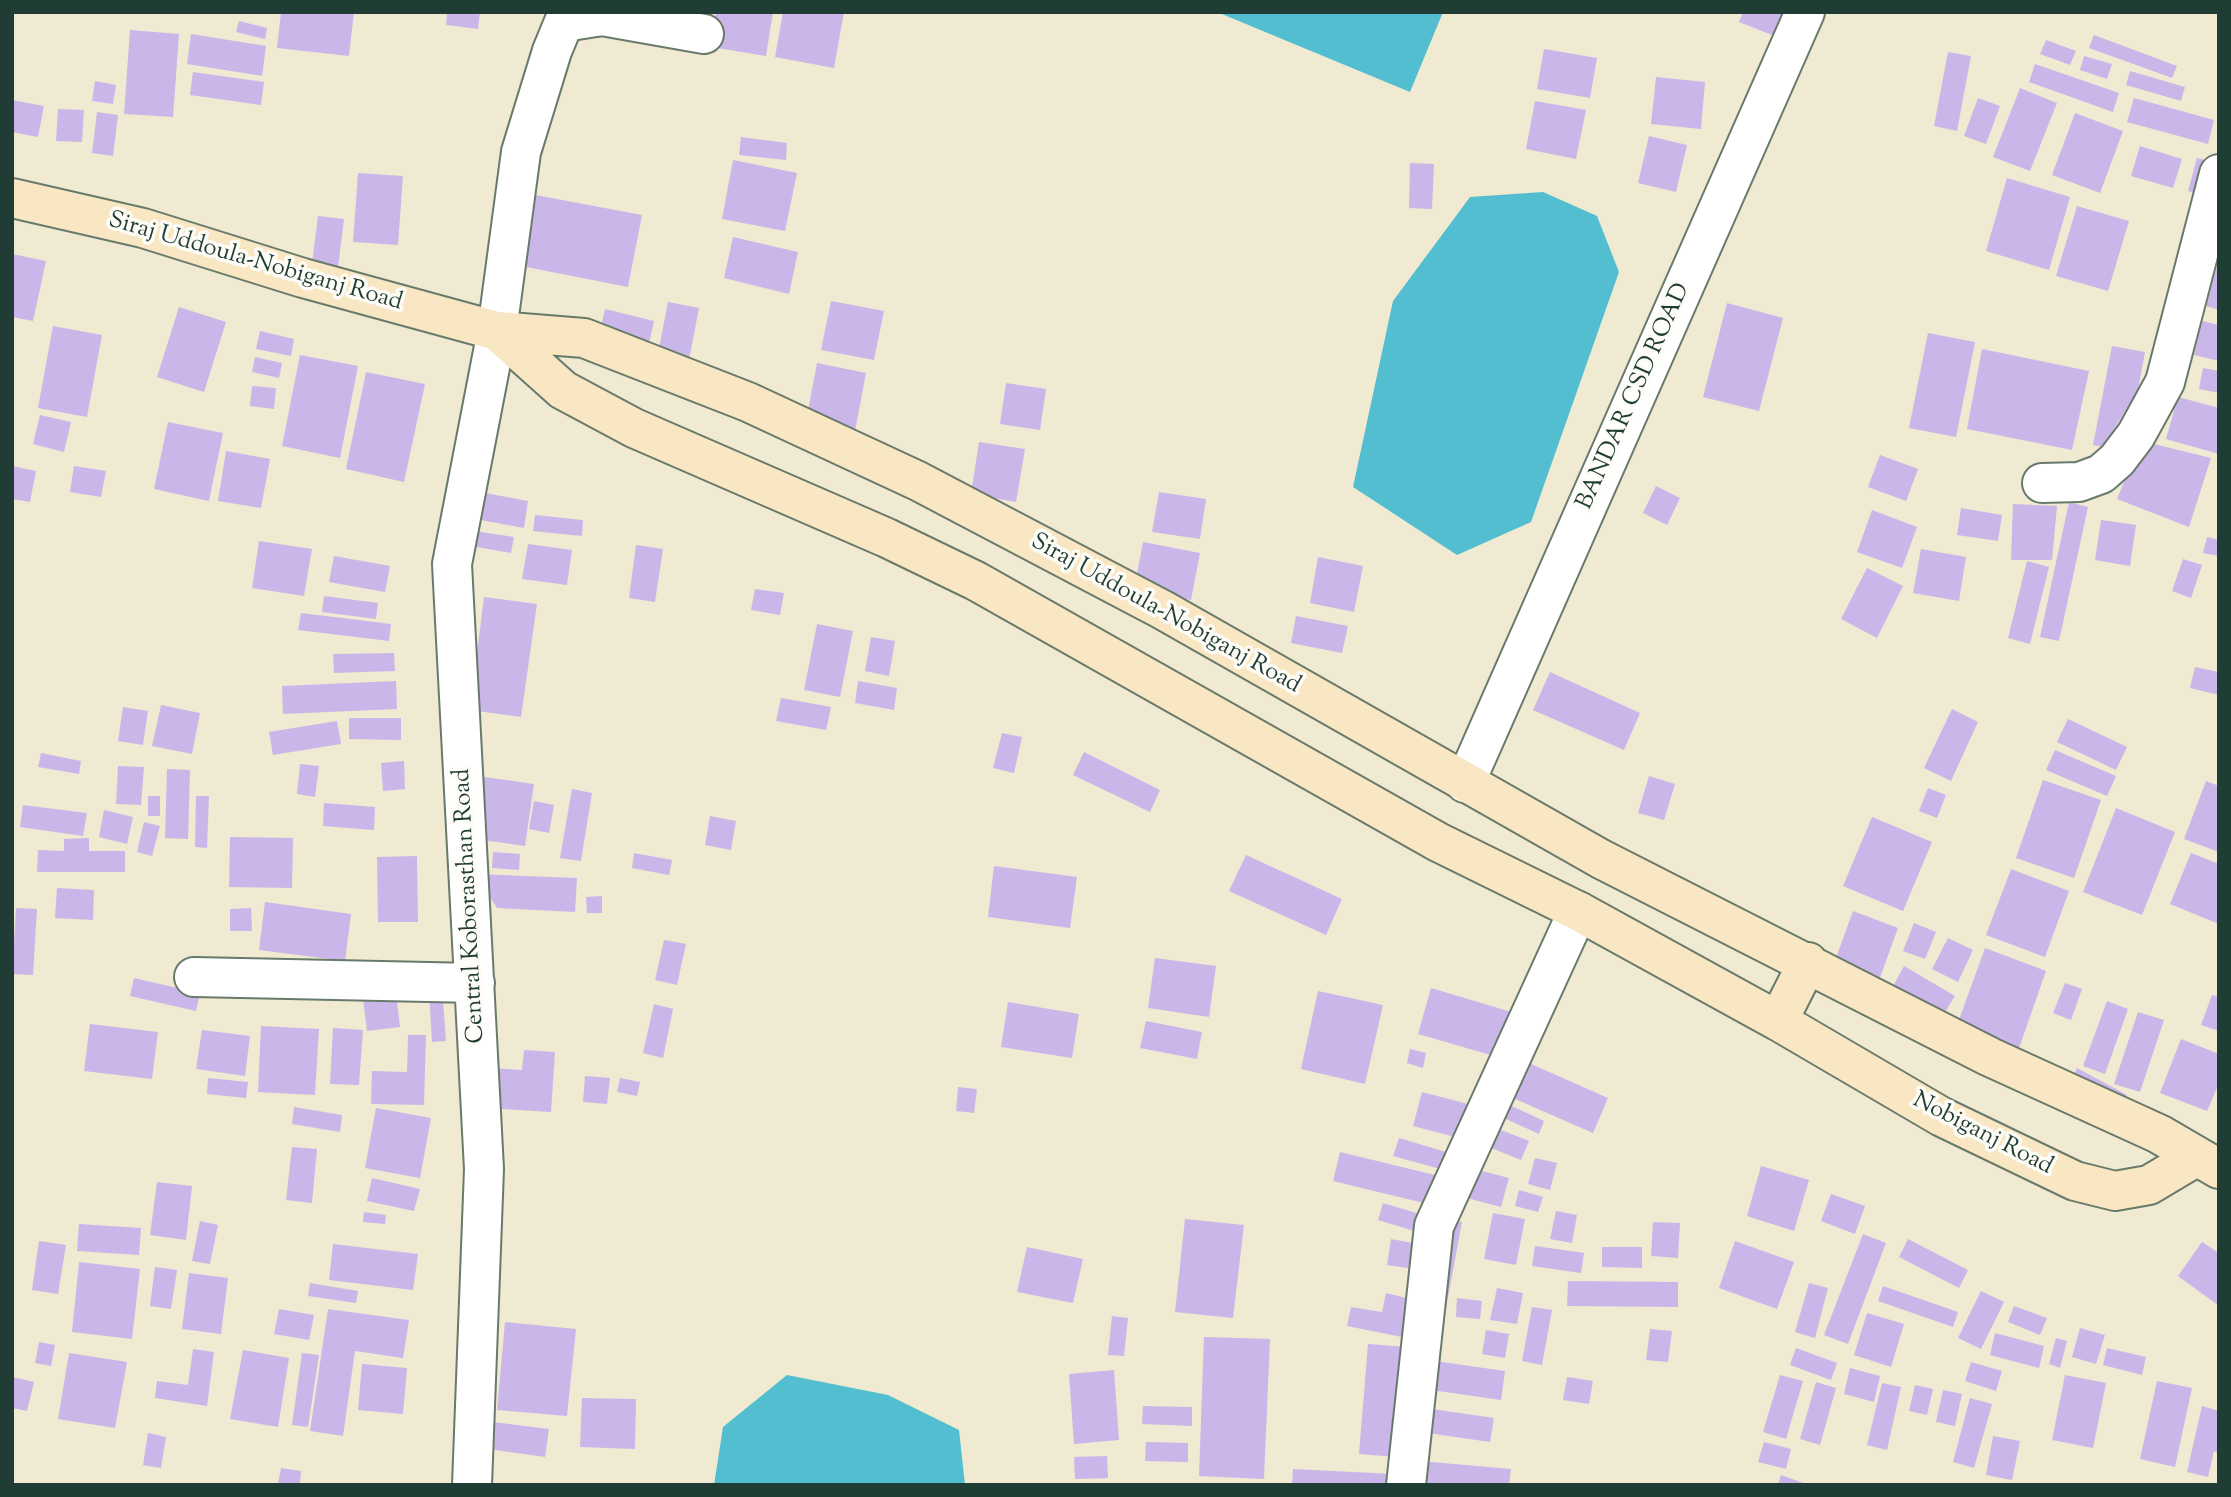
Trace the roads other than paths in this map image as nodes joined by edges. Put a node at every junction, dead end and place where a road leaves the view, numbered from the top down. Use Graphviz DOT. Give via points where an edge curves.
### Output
graph roads {
  1 [pos="1805,12"];
  2 [pos="550,17"];
  3 [pos="704,34"];
  4 [pos="2219,174"];
  5 [pos="12,198"];
  6 [pos="497,331"];
  7 [pos="2042,484"];
  8 [pos="1465,783"];
  9 [pos="1578,911"];
  10 [pos="1808,962"];
  11 [pos="194,976"];
  12 [pos="475,983"];
  13 [pos="1778,1021"];
  14 [pos="2208,1163"];
  15 [pos="472,1485"];
  16 [pos="1406,1485"];
  1 -- 8 [label="street, BANDAR CSD ROAD"];
  2 -- 3 [label="street" via="602,16"];
  2 -- 6 [label="street, Central Koborasthan Road" via="552,51 521,152"];
  4 -- 7 [label="street" via="2165,382 2136,435 2101,474 2079,482"];
  5 -- 6 [label="main road, Siraj Uddoula-Nobiganj Road" via="143,228"];
  6 -- 8 [label="main road, Siraj Uddoula-Nobiganj Road" via="584,338 748,402 918,481 1163,610"];
  6 -- 9 [label="main road, Siraj Uddoula-Nobiganj Road" via="574,397 976,581 1438,842"];
  6 -- 12 [label="street, Central Koborasthan Road" via="453,564"];
  8 -- 10 [label="main road, Siraj Uddoula-Nobiganj Road" via="1601,859"];
  9 -- 13 [label="main road, Siraj Uddoula-Nobiganj Road"];
  9 -- 16 [label="street" via="1434,1226"];
  10 -- 13 [label="main road"];
  10 -- 14 [label="main road, Nobiganj Road" via="1990,1057 2159,1134"];
  11 -- 12 [label="street"];
  12 -- 15 [label="street, Central Koborasthan Road" via="484,1170"];
  13 -- 14 [label="main road, Nobiganj Road" via="1942,1117 2075,1181 2115,1191 2149,1185"];
}
